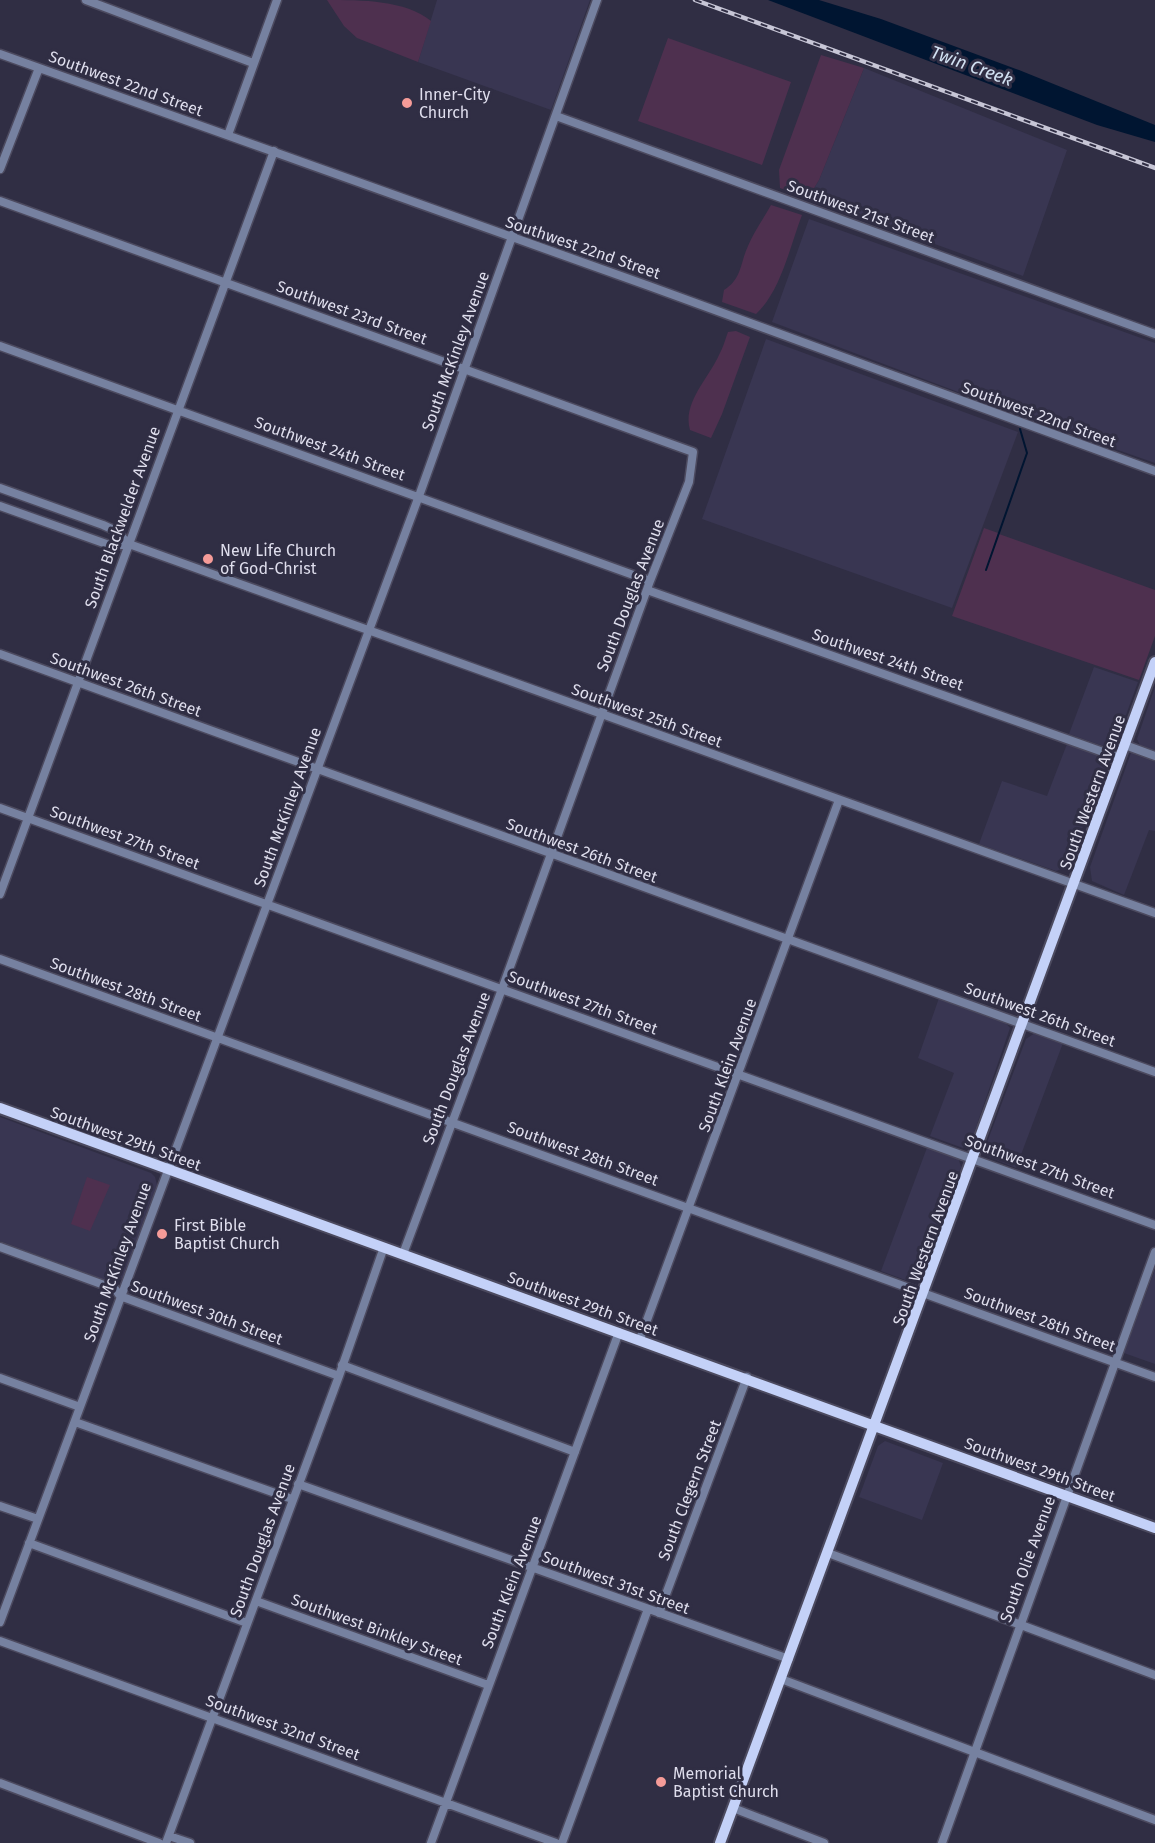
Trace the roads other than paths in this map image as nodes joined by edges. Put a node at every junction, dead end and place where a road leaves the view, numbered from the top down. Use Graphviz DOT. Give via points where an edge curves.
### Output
graph roads {
  1 [pos="86,0"];
  2 [pos="277,0"];
  3 [pos="597,0"];
  4 [pos="0,54"];
  5 [pos="253,63"];
  6 [pos="39,68"];
  7 [pos="556,116"];
  8 [pos="228,135"];
  9 [pos="274,151"];
  10 [pos="0,169"];
  11 [pos="0,201"];
  12 [pos="512,239"];
  13 [pos="225,281"];
  14 [pos="1155,334"];
  15 [pos="0,346"];
  16 [pos="464,369"];
  17 [pos="177,409"];
  18 [pos="693,452"];
  19 [pos="1155,471"];
  20 [pos="0,488"];
  21 [pos="419,496"];
  22 [pos="0,506"];
  23 [pos="129,544"];
  24 [pos="650,580"];
  25 [pos="646,590"];
  26 [pos="368,632"];
  27 [pos="0,654"];
  28 [pos="1155,662"];
  29 [pos="77,682"];
  30 [pos="601,715"];
  31 [pos="1125,745"];
  32 [pos="1155,756"];
  33 [pos="1120,758"];
  34 [pos="316,768"];
  35 [pos="839,800"];
  36 [pos="0,808"];
  37 [pos="28,818"];
  38 [pos="551,854"];
  39 [pos="1074,884"];
  40 [pos="0,894"];
  41 [pos="267,904"];
  42 [pos="1155,913"];
  43 [pos="789,940"];
  44 [pos="0,959"];
  45 [pos="502,989"];
  46 [pos="1023,1023"];
  47 [pos="218,1039"];
  48 [pos="1155,1072"];
  49 [pos="740,1074"];
  50 [pos="0,1108"];
  51 [pos="451,1121"];
  52 [pos="974,1158"];
  53 [pos="167,1168"];
  54 [pos="689,1208"];
  55 [pos="1155,1225"];
  56 [pos="0,1247"];
  57 [pos="384,1247"];
  58 [pos="1155,1252"];
  59 [pos="403,1254"];
  60 [pos="924,1293"];
  61 [pos="120,1296"];
  62 [pos="619,1332"];
  63 [pos="640,1340"];
  64 [pos="1115,1362"];
  65 [pos="342,1365"];
  66 [pos="339,1376"];
  67 [pos="747,1377"];
  68 [pos="1155,1377"];
  69 [pos="0,1378"];
  70 [pos="80,1407"];
  71 [pos="75,1422"];
  72 [pos="876,1425"];
  73 [pos="575,1452"];
  74 [pos="298,1484"];
  75 [pos="1066,1495"];
  76 [pos="292,1499"];
  77 [pos="0,1506"];
  78 [pos="38,1520"];
  79 [pos="1155,1528"];
  80 [pos="29,1543"];
  81 [pos="828,1553"];
  82 [pos="533,1568"];
  83 [pos="256,1601"];
  84 [pos="648,1609"];
  85 [pos="659,1613"];
  86 [pos="0,1622"];
  87 [pos="247,1623"];
  88 [pos="1019,1626"];
  89 [pos="0,1641"];
  90 [pos="789,1659"];
  91 [pos="1155,1675"];
  92 [pos="781,1679"];
  93 [pos="488,1685"];
  94 [pos="211,1718"];
  95 [pos="973,1753"];
  96 [pos="0,1783"];
  97 [pos="446,1801"];
  98 [pos="733,1808"];
  99 [pos="1155,1820"];
  100 [pos="168,1839"];
  101 [pos="159,1843"];
  102 [pos="189,1843"];
  103 [pos="431,1843"];
  104 [pos="556,1843"];
  105 [pos="562,1843"];
  106 [pos="720,1843"];
  107 [pos="824,1843"];
  108 [pos="942,1843"];
  1 -- 5 [label="street"];
  2 -- 5 [label="street"];
  3 -- 7 [label="street, South McKinley Avenue"];
  4 -- 6 [label="street, Southwest 22nd Street"];
  5 -- 8 [label="street"];
  6 -- 8 [label="street, Southwest 22nd Street"];
  6 -- 10 [label="street"];
  7 -- 12 [label="street, South McKinley Avenue"];
  7 -- 14 [label="street, Southwest 21st Street"];
  8 -- 9 [label="street, Southwest 22nd Street"];
  9 -- 12 [label="street, Southwest 22nd Street"];
  9 -- 13 [label="street, South Blackwelder Avenue"];
  11 -- 13 [label="street, Southwest 23rd Street"];
  12 -- 16 [label="street, South McKinley Avenue"];
  12 -- 19 [label="street, Southwest 22nd Street"];
  13 -- 16 [label="street, Southwest 23rd Street"];
  13 -- 17 [label="street, South Blackwelder Avenue"];
  15 -- 17 [label="street, Southwest 24th Street"];
  16 -- 18 [label="street, Southwest 23rd Street"];
  16 -- 21 [label="street, South McKinley Avenue"];
  17 -- 21 [label="street, Southwest 24th Street"];
  17 -- 23 [label="street, South Blackwelder Avenue"];
  18 -- 24 [label="street, South Douglas Avenue" via="689,482"];
  20 -- 23 [label="street, Southwest 25th Street" via="103,525"];
  21 -- 24 [label="street, Southwest 24th Street"];
  21 -- 26 [label="street, South McKinley Avenue"];
  22 -- 23 [label="street, Southwest 25th Street" via="112,546"];
  23 -- 26 [label="street, Southwest 25th Street"];
  23 -- 29 [label="street, South Blackwelder Avenue"];
  24 -- 25 [label="street, South Douglas Avenue"];
  25 -- 30 [label="street, South Douglas Avenue"];
  25 -- 33 [label="street, Southwest 24th Street"];
  26 -- 30 [label="street, Southwest 25th Street"];
  26 -- 34 [label="street, South McKinley Avenue"];
  27 -- 29 [label="street, Southwest 26th Street"];
  28 -- 31 [label="main road, South Western Avenue"];
  29 -- 34 [label="street, Southwest 26th Street"];
  29 -- 37 [label="street, South Blackwelder Avenue"];
  30 -- 35 [label="street, Southwest 25th Street"];
  30 -- 38 [label="street, South Douglas Avenue"];
  31 -- 32 [label="street"];
  31 -- 33 [label="main road, South Western Avenue"];
  33 -- 39 [label="main road, South Western Avenue"];
  34 -- 38 [label="street, Southwest 26th Street"];
  34 -- 41 [label="street, South McKinley Avenue"];
  35 -- 39 [label="street, Southwest 25th Street"];
  35 -- 43 [label="street, South Klein Avenue"];
  36 -- 37 [label="street, Southwest 27th Street"];
  37 -- 40 [label="street, South Blackwelder Avenue"];
  37 -- 41 [label="street, Southwest 27th Street"];
  38 -- 43 [label="street, Southwest 26th Street"];
  38 -- 45 [label="street, South Douglas Avenue"];
  39 -- 42 [label="street, Southwest 25th Street"];
  39 -- 46 [label="main road, South Western Avenue"];
  41 -- 45 [label="street, Southwest 27th Street"];
  41 -- 47 [label="street, South McKinley Avenue"];
  43 -- 46 [label="street, Southwest 26th Street"];
  43 -- 49 [label="street, South Klein Avenue"];
  44 -- 47 [label="street, Southwest 28th Street"];
  45 -- 49 [label="street, Southwest 27th Street"];
  45 -- 51 [label="street, South Douglas Avenue"];
  46 -- 48 [label="street, Southwest 26th Street"];
  46 -- 52 [label="main road, South Western Avenue"];
  47 -- 51 [label="street, Southwest 28th Street"];
  47 -- 53 [label="street, South McKinley Avenue"];
  49 -- 52 [label="street, Southwest 27th Street"];
  49 -- 54 [label="street, South Klein Avenue"];
  50 -- 53 [label="main road, Southwest 29th Street"];
  51 -- 54 [label="street, Southwest 28th Street"];
  51 -- 59 [label="street, South Douglas Avenue"];
  52 -- 55 [label="street, Southwest 27th Street"];
  52 -- 60 [label="main road, South Western Avenue"];
  53 -- 57 [label="main road, Southwest 29th Street"];
  53 -- 61 [label="street, South McKinley Avenue"];
  54 -- 60 [label="street, Southwest 28th Street"];
  54 -- 63 [label="street, South Klein Avenue"];
  56 -- 61 [label="street, Southwest 30th Street" via="115,1289"];
  57 -- 59 [label="main road, Southwest 29th Street"];
  57 -- 65 [label="street, South Douglas Avenue"];
  58 -- 64 [label="street, South Olie Avenue"];
  59 -- 62 [label="main road, Southwest 29th Street"];
  60 -- 64 [label="street, Southwest 28th Street"];
  60 -- 72 [label="main road, South Western Avenue"];
  61 -- 66 [label="street, Southwest 30th Street"];
  61 -- 70 [label="street, South McKinley Avenue"];
  62 -- 63 [label="main road, Southwest 29th Street"];
  62 -- 73 [label="street, South Klein Avenue"];
  63 -- 67 [label="main road, Southwest 29th Street"];
  64 -- 68 [label="street, Southwest 28th Street"];
  64 -- 75 [label="street, South Olie Avenue"];
  65 -- 66 [label="street, South Douglas Avenue"];
  65 -- 73 [label="street"];
  66 -- 74 [label="street, South Douglas Avenue"];
  67 -- 72 [label="main road, Southwest 29th Street"];
  67 -- 85 [label="street, South Clegern Street"];
  69 -- 70 [label="street"];
  70 -- 71 [label="street, South McKinley Avenue"];
  71 -- 76 [label="street"];
  71 -- 78 [label="street, South McKinley Avenue"];
  72 -- 75 [label="main road, Southwest 29th Street"];
  72 -- 81 [label="main road, South Western Avenue"];
  73 -- 82 [label="street, South Klein Avenue"];
  74 -- 76 [label="street, South Douglas Avenue"];
  74 -- 82 [label="street, Southwest 31st Street"];
  75 -- 79 [label="main road, Southwest 29th Street"];
  75 -- 88 [label="street, South Olie Avenue"];
  76 -- 83 [label="street, South Douglas Avenue"];
  77 -- 78 [label="street"];
  78 -- 80 [label="street, South McKinley Avenue"];
  80 -- 86 [label="street, South McKinley Avenue"];
  80 -- 87 [label="street"];
  81 -- 88 [label="street"];
  81 -- 90 [label="main road, South Western Avenue"];
  82 -- 84 [label="street, Southwest 31st Street"];
  82 -- 93 [label="street, South Klein Avenue"];
  83 -- 87 [label="street, South Douglas Avenue"];
  83 -- 93 [label="street, Southwest Binkley Street"];
  84 -- 85 [label="street, Southwest 31st Street"];
  84 -- 105 [label="street"];
  85 -- 90 [label="street, Southwest 31st Street"];
  87 -- 94 [label="street, South Douglas Avenue"];
  88 -- 91 [label="street"];
  88 -- 95 [label="street, South Olie Avenue"];
  89 -- 94 [label="street, Southwest 32nd Street"];
  90 -- 92 [label="main road, South Western Avenue"];
  92 -- 95 [label="street"];
  92 -- 98 [label="main road, South Western Avenue"];
  93 -- 97 [label="street, South Klein Avenue"];
  94 -- 97 [label="street, Southwest 32nd Street"];
  94 -- 100 [label="street, South Douglas Avenue"];
  95 -- 99 [label="street"];
  95 -- 108 [label="street, South Olie Avenue"];
  96 -- 101 [label="street"];
  97 -- 103 [label="street, South Klein Avenue"];
  97 -- 104 [label="street, Southwest 32nd Street"];
  98 -- 106 [label="main road, South Western Avenue"];
  98 -- 107 [label="street"];
  100 -- 102 [label="street"];
}
